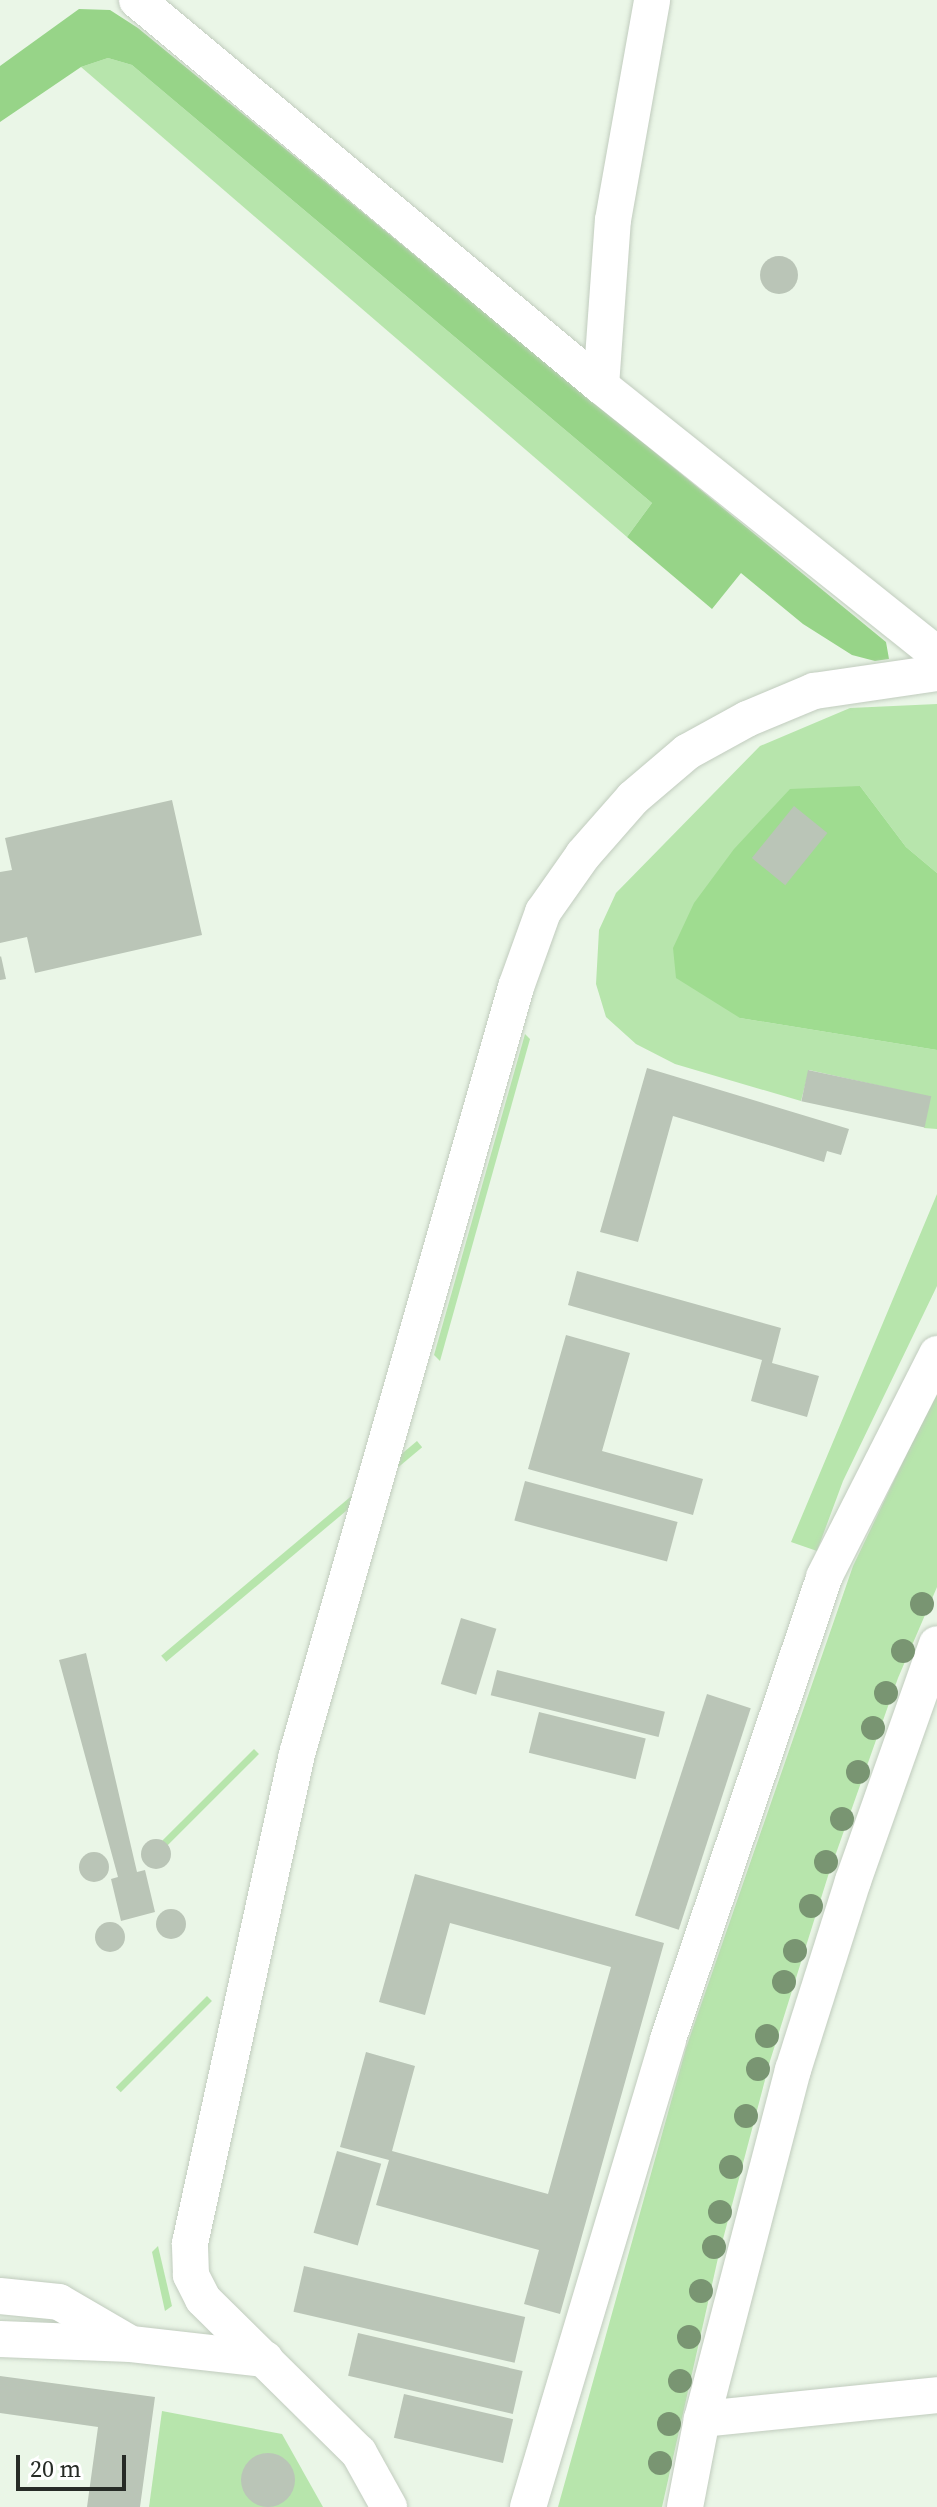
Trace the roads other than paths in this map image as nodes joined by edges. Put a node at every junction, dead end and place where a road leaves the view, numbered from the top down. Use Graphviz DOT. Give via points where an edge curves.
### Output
graph roads {
  1 [pos="137,0"];
  2 [pos="652,0"];
  3 [pos="601,386"];
  4 [pos="937,654"];
  5 [pos="937,673"];
  6 [pos="937,1354"];
  7 [pos="937,1644"];
  8 [pos="929,1684"];
  9 [pos="0,2296"];
  10 [pos="0,2339"];
  11 [pos="131,2344"];
  12 [pos="265,2359"];
  13 [pos="937,2395"];
  14 [pos="702,2419"];
  15 [pos="389,2507"];
  16 [pos="528,2507"];
  17 [pos="685,2507"];
  1 -- 3 [label="street"];
  2 -- 3 [label="street" via="613,220"];
  3 -- 4 [label="street"];
  5 -- 12 [label="street" via="814,691 687,752 633,798 543,912 516,987 297,1754 190,2243 191,2275 203,2299"];
  6 -- 16 [label="street" via="824,1577 668,2039"];
  7 -- 8 [label="street"];
  8 -- 14 [label="street" via="853,1881 793,2070"];
  9 -- 11 [label="street" via="59,2302"];
  10 -- 11 [label="street"];
  11 -- 12 [label="street"];
  12 -- 15 [label="street" via="359,2453"];
  13 -- 14 [label="street"];
  14 -- 17 [label="street"];
}
